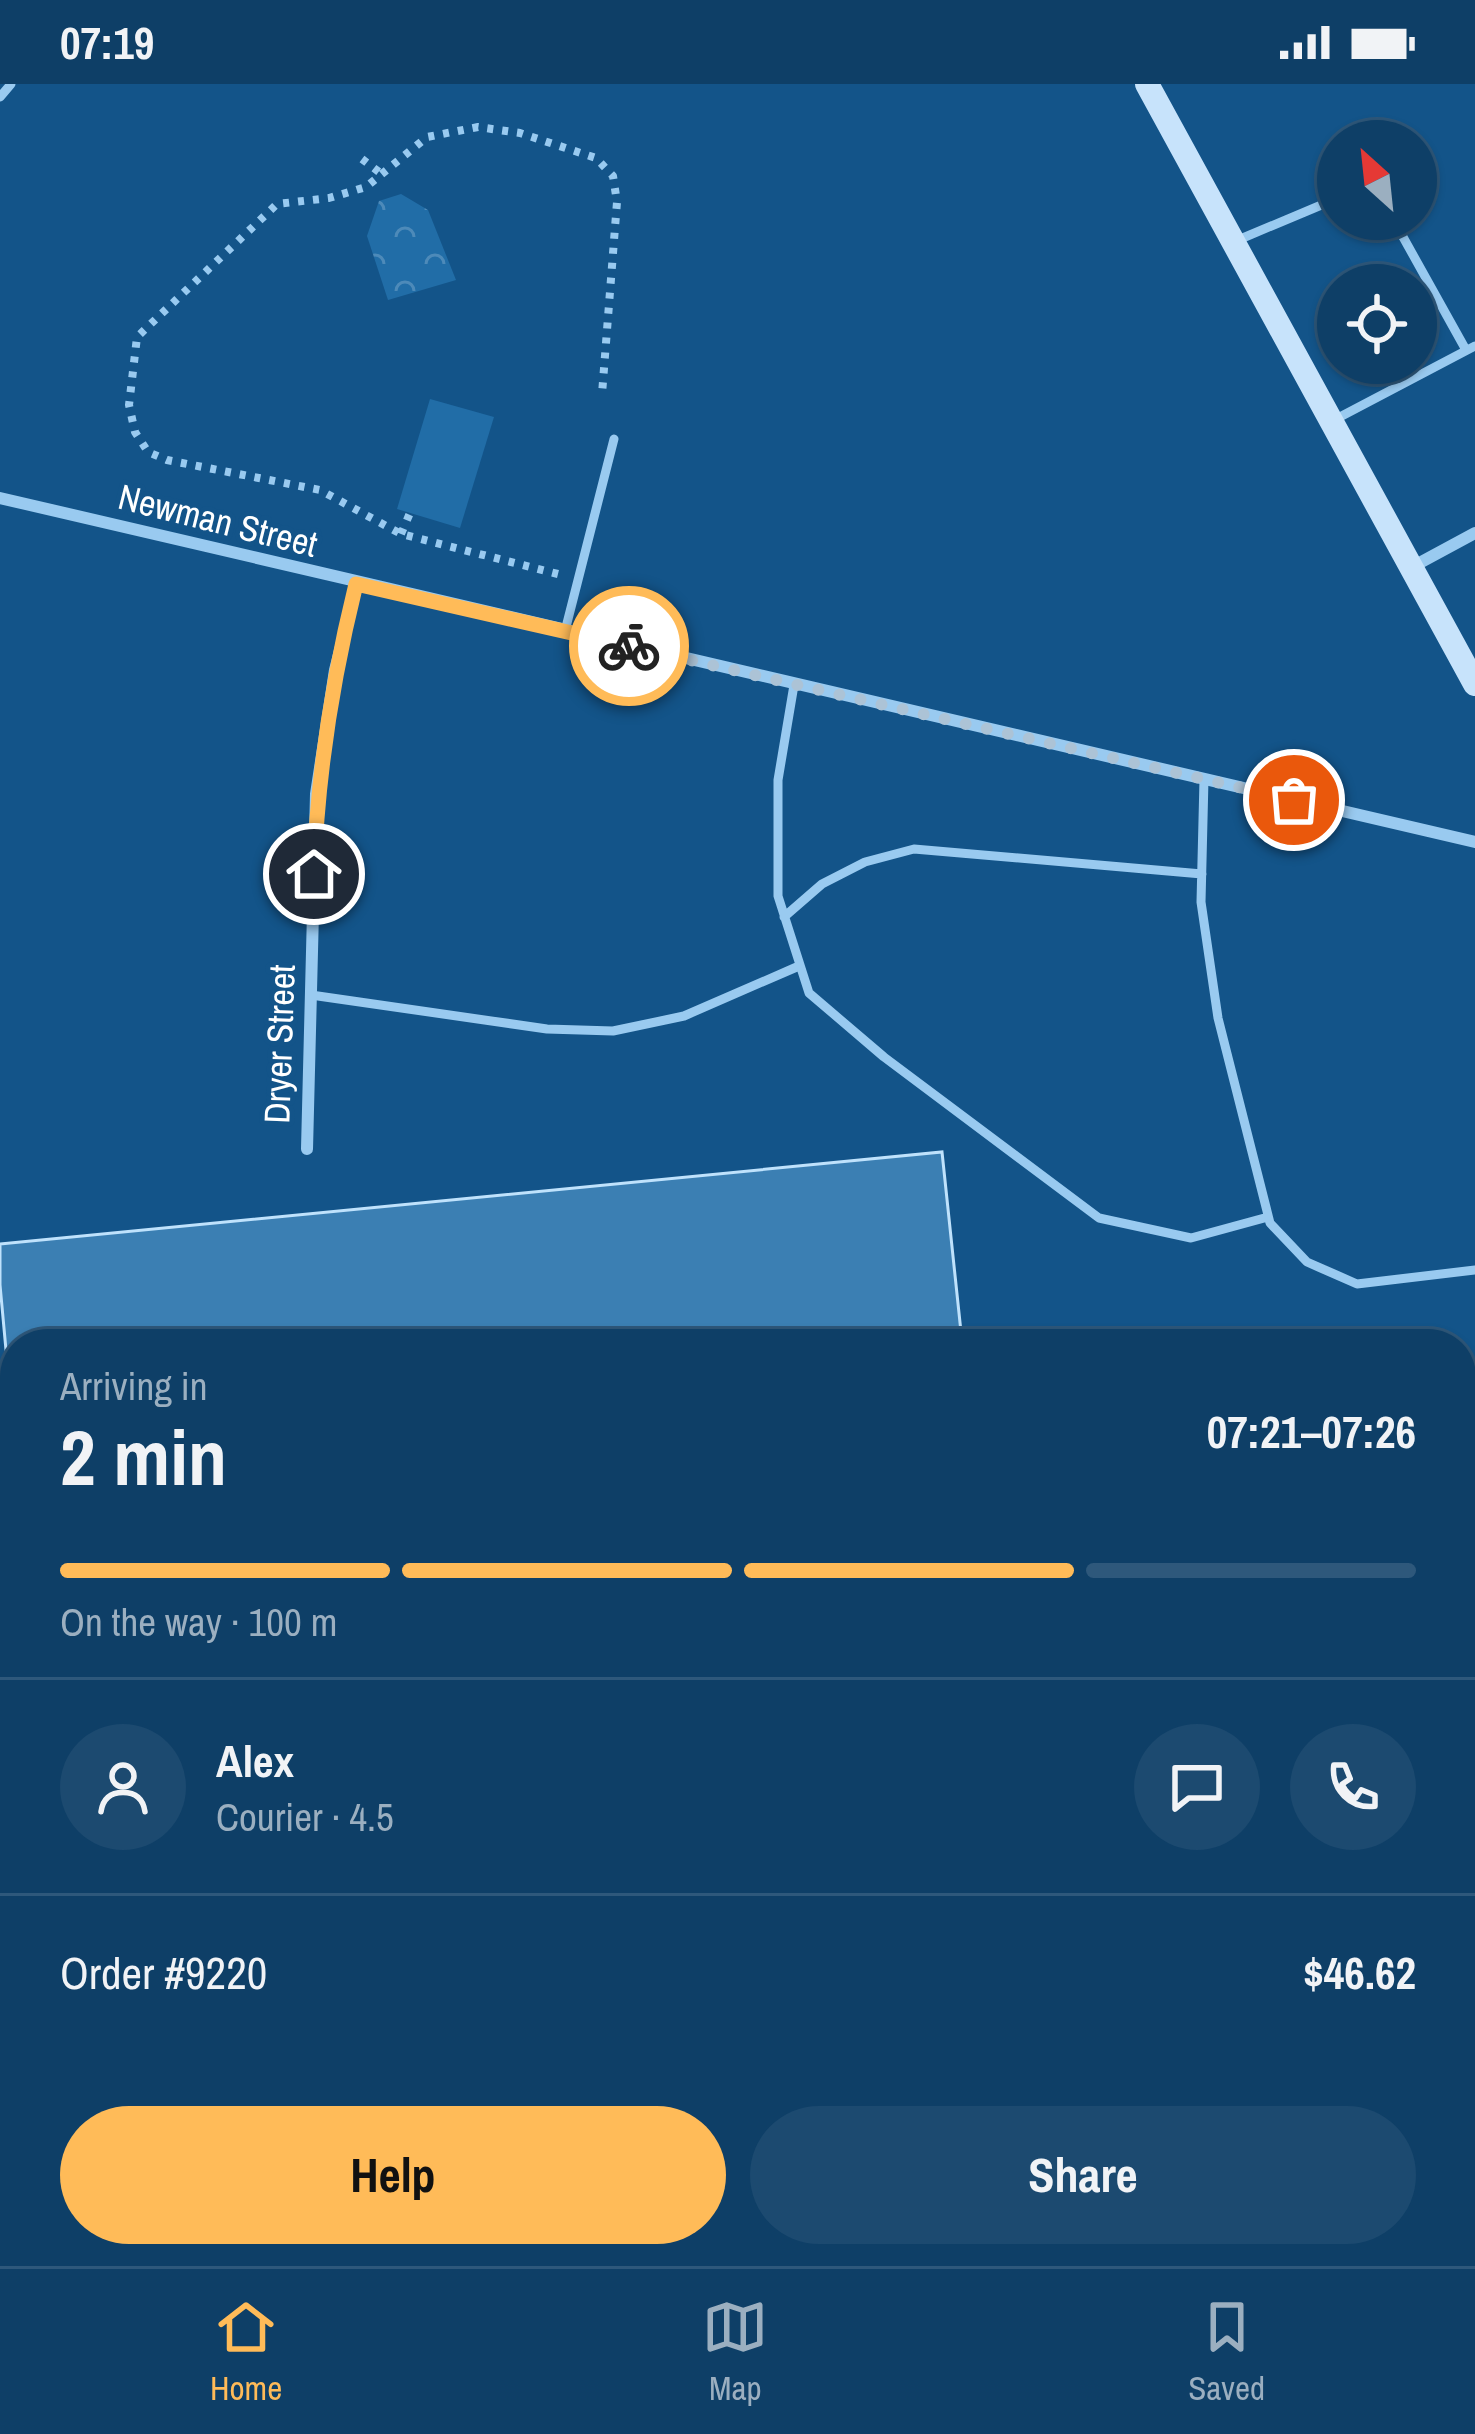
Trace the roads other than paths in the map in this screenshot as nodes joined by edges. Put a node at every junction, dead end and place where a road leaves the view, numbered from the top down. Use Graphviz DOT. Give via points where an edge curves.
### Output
graph roads {
  1 [pos="11,84"];
  2 [pos="1147,84"];
  3 [pos="0,97"];
  4 [pos="1317,207"];
  5 [pos="1406,240"];
  6 [pos="1234,242"];
  7 [pos="1471,348"];
  8 [pos="1331,422"];
  9 [pos="614,439"];
  10 [pos="0,498"];
  11 [pos="1475,533"];
  12 [pos="1411,568"];
  13 [pos="356,584"];
  14 [pos="565,632"];
  15 [pos="1475,684"];
  16 [pos="794,685"];
  17 [pos="1204,779"];
  18 [pos="1475,842"];
  19 [pos="1202,874"];
  20 [pos="784,917"];
  21 [pos="799,967"];
  22 [pos="311,995"];
  23 [pos="307,1149"];
  24 [pos="1268,1217"];
  25 [pos="1475,1270"];
  1 -- 3 [label="lane"];
  2 -- 6 [label="street"];
  4 -- 6 [label="lane"];
  5 -- 7 [label="lane"];
  6 -- 8 [label="street"];
  7 -- 8 [label="lane"];
  8 -- 12 [label="street"];
  9 -- 14 [label="lane"];
  10 -- 13 [label="street, Newman Street"];
  11 -- 12 [label="street"];
  12 -- 15 [label="street"];
  13 -- 14 [label="street, Newman Street"];
  13 -- 22 [label="street, Dryer Street" via="316,794"];
  14 -- 16 [label="street, Newman Street"];
  16 -- 17 [label="street, Newman Street"];
  16 -- 20 [label="lane" via="778,780"];
  17 -- 18 [label="street, Newman Street"];
  17 -- 19 [label="lane"];
  19 -- 20 [label="lane" via="914,849 822,884"];
  19 -- 24 [label="lane" via="1219,1018"];
  20 -- 21 [label="lane"];
  21 -- 22 [label="lane" via="684,1016 613,1031"];
  21 -- 24 [label="lane" via="809,992 884,1057 1099,1218 1191,1238"];
  22 -- 23 [label="street, Dryer Street"];
  24 -- 25 [label="lane" via="1307,1262 1358,1284"];
}
